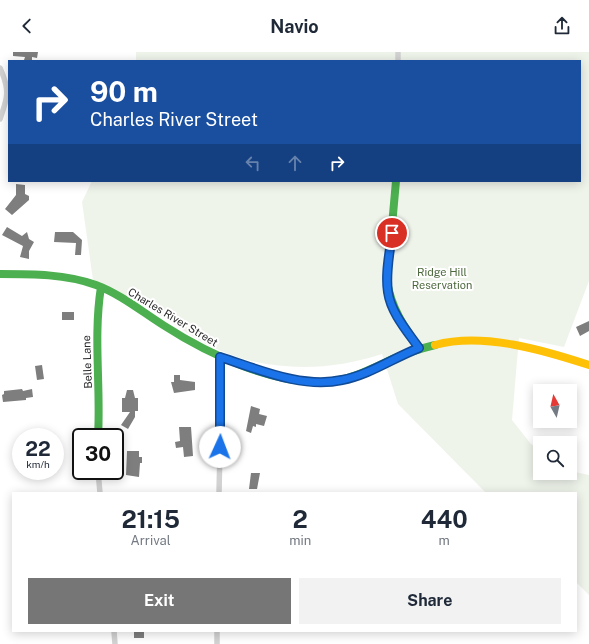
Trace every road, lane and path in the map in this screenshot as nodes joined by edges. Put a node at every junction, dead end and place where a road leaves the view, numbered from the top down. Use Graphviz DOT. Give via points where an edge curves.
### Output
graph roads {
  1 [pos="0,68"];
  2 [pos="0,119"];
  3 [pos="396,182"];
  4 [pos="0,274"];
  5 [pos="101,287"];
  6 [pos="419,348"];
  7 [pos="220,357"];
  8 [pos="589,365"];
  9 [pos="99,428"];
  10 [pos="99,480"];
  11 [pos="100,492"];
  12 [pos="219,492"];
  13 [pos="114,632"];
  14 [pos="217,632"];
  15 [pos="115,644"];
  16 [pos="217,644"];
  1 -- 2 [label="street" via="7,83 8,93"];
  3 -- 6 [label="street" via="388,292 396,314"];
  4 -- 5 [label="street, Charles River Street" via="56,277"];
  5 -- 7 [label="street, Charles River Street"];
  5 -- 9 [label="street, Belle Lane" via="96,316"];
  6 -- 7 [label="street, Charles River Street" via="363,373 343,380 326,382 299,380"];
  6 -- 8 [label="street, Charles River Street" via="441,342 464,340 495,342"];
  7 -- 12 [label="street"];
  10 -- 11 [label="street"];
  13 -- 15 [label="street"];
  14 -- 16 [label="street"];
}
